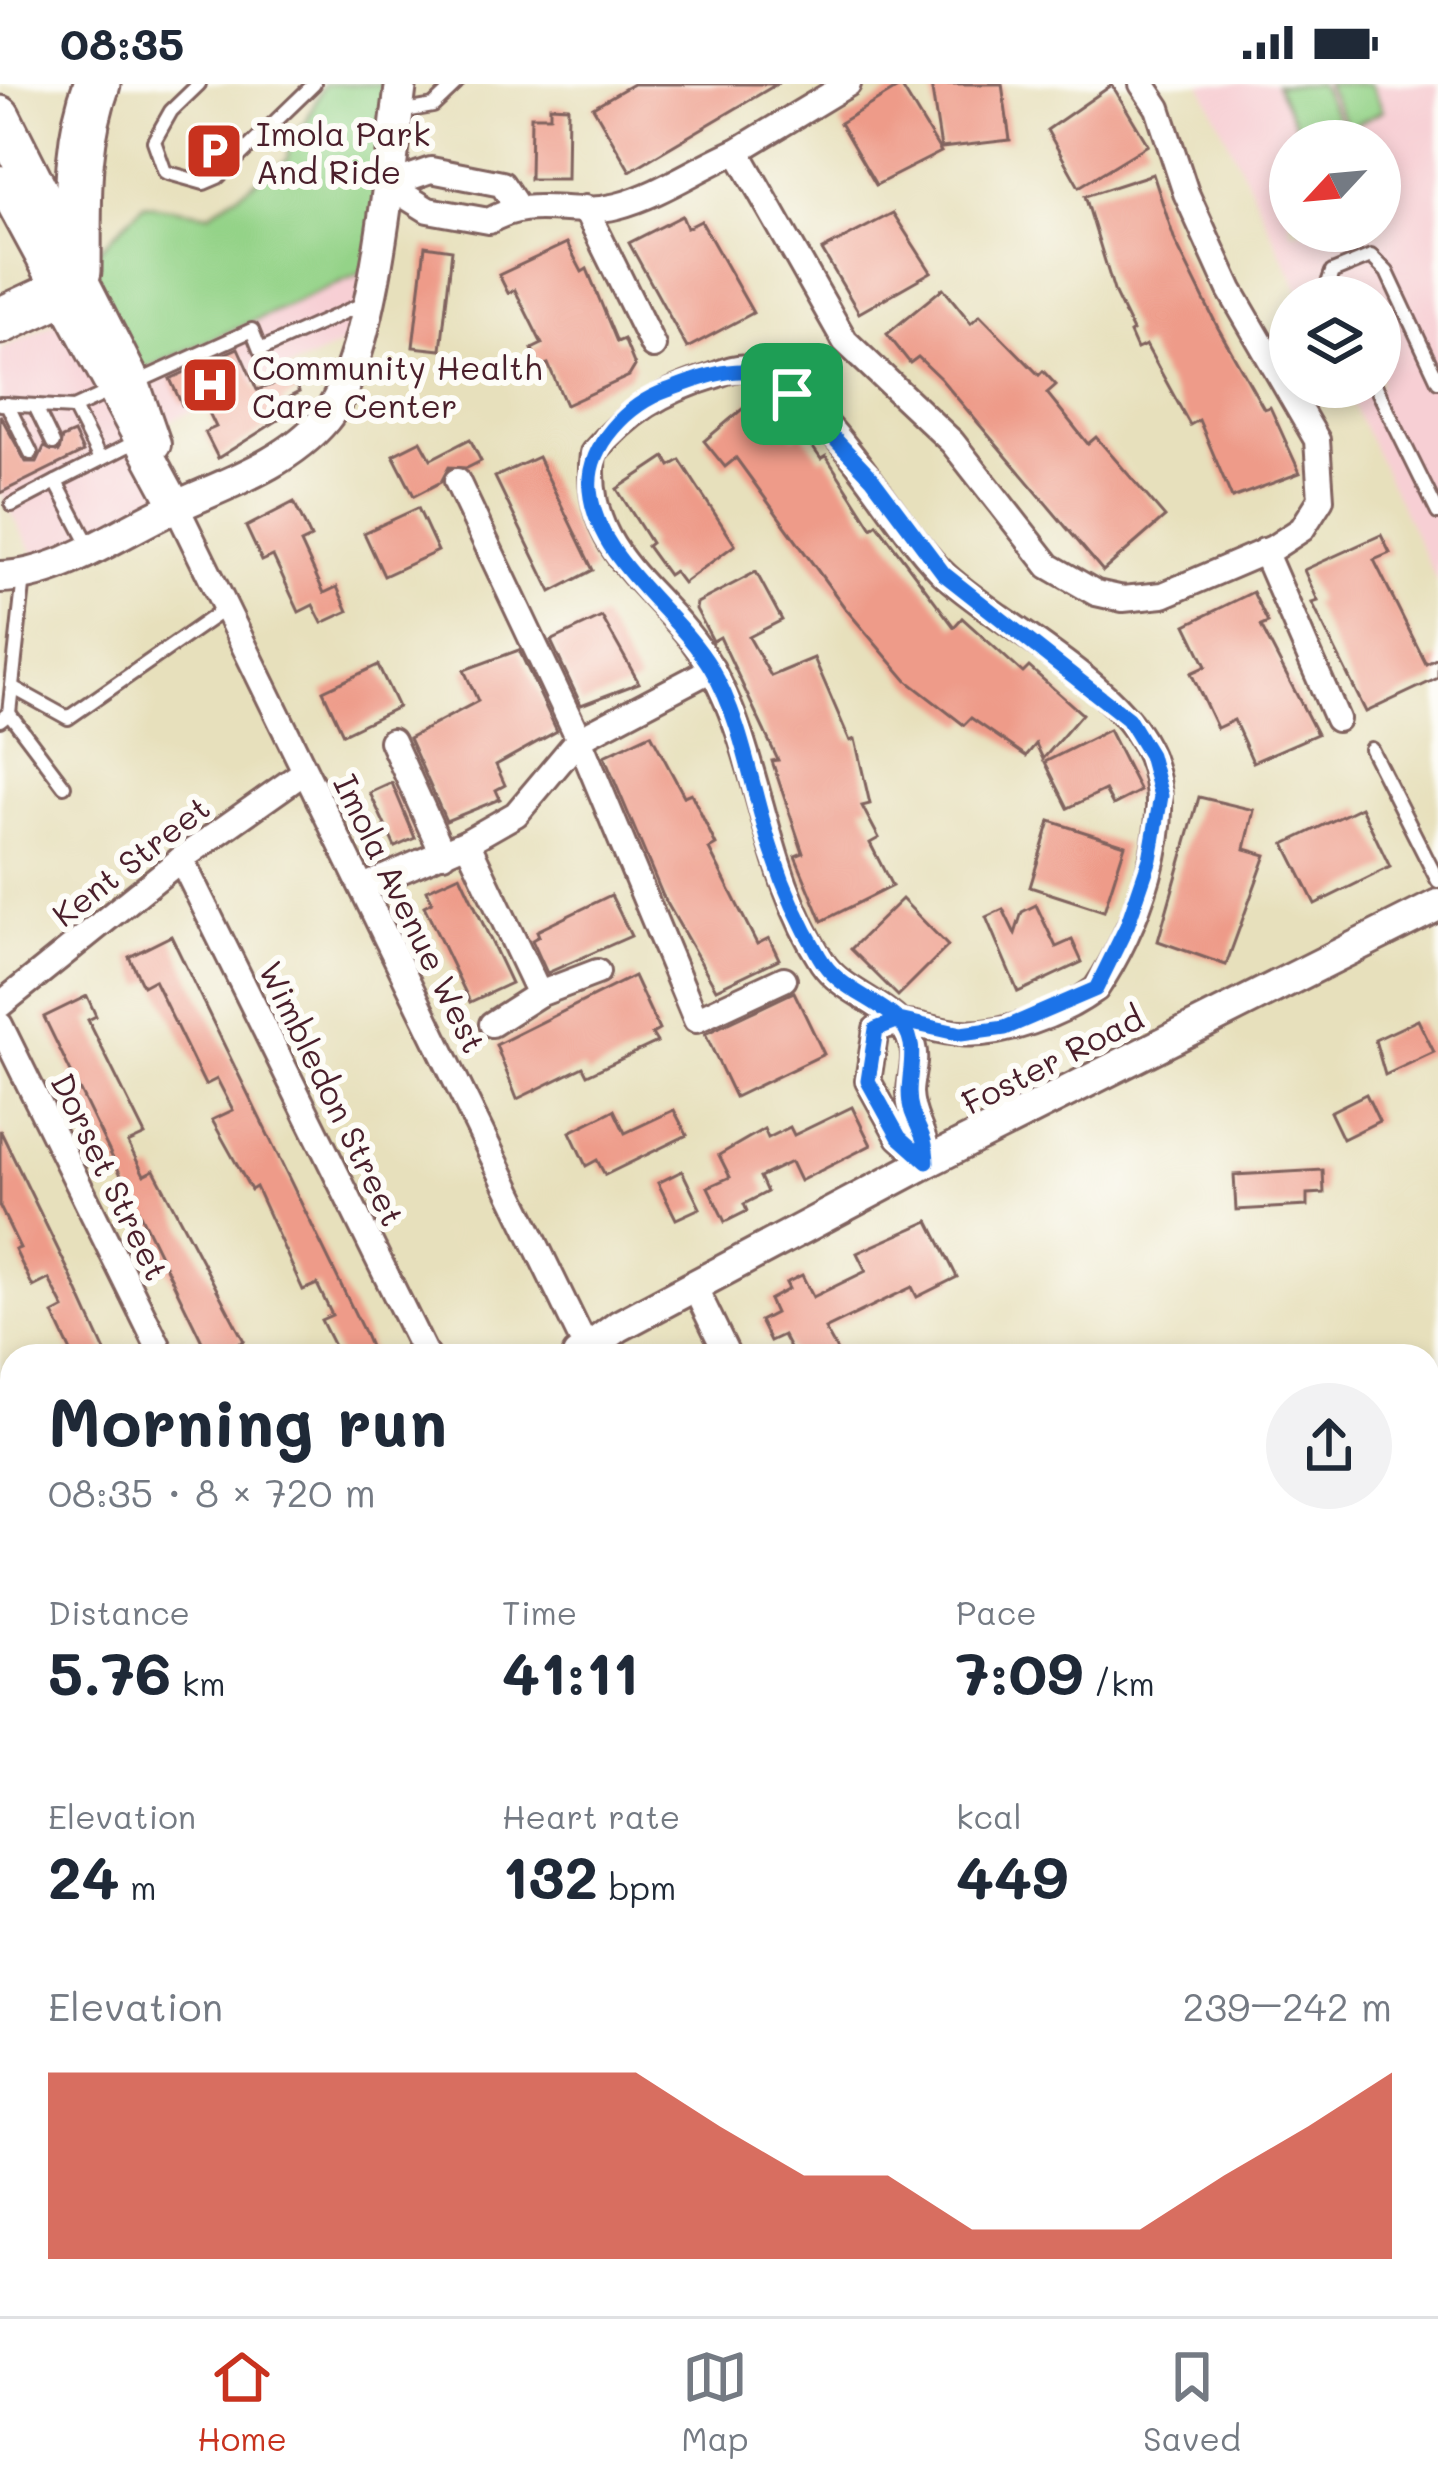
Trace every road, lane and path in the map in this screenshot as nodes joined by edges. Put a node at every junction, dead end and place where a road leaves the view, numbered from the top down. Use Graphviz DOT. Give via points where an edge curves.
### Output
graph roads {
  1 [pos="97,84"];
  2 [pos="199,84"];
  3 [pos="314,84"];
  4 [pos="456,84"];
  5 [pos="848,84"];
  6 [pos="1142,84"];
  7 [pos="399,98"];
  8 [pos="0,116"];
  9 [pos="737,151"];
  10 [pos="0,182"];
  11 [pos="388,185"];
  12 [pos="516,205"];
  13 [pos="585,208"];
  14 [pos="1331,276"];
  15 [pos="1389,276"];
  16 [pos="68,282"];
  17 [pos="1401,302"];
  18 [pos="366,303"];
  19 [pos="0,321"];
  20 [pos="653,346"];
  21 [pos="1438,381"];
  22 [pos="122,387"];
  23 [pos="3,404"];
  24 [pos="35,406"];
  25 [pos="74,408"];
  26 [pos="1386,408"];
  27 [pos="145,438"];
  28 [pos="52,443"];
  29 [pos="32,453"];
  30 [pos="100,459"];
  31 [pos="55,476"];
  32 [pos="458,481"];
  33 [pos="12,505"];
  34 [pos="176,506"];
  35 [pos="1438,513"];
  36 [pos="90,548"];
  37 [pos="1264,551"];
  38 [pos="12,575"];
  39 [pos="226,608"];
  40 [pos="712,669"];
  41 [pos="12,687"];
  42 [pos="5,716"];
  43 [pos="1337,718"];
  44 [pos="579,739"];
  45 [pos="392,741"];
  46 [pos="1371,749"];
  47 [pos="304,772"];
  48 [pos="64,786"];
  49 [pos="467,842"];
  50 [pos="442,854"];
  51 [pos="181,859"];
  52 [pos="1438,881"];
  53 [pos="363,886"];
  54 [pos="1438,905"];
  55 [pos="597,972"];
  56 [pos="784,979"];
  57 [pos="539,994"];
  58 [pos="0,1005"];
  59 [pos="899,1020"];
  60 [pos="492,1024"];
  61 [pos="0,1025"];
  62 [pos="927,1162"];
  63 [pos="694,1286"];
  64 [pos="157,1344"];
  65 [pos="420,1344"];
  66 [pos="578,1344"];
  67 [pos="597,1344"];
  68 [pos="722,1344"];
  1 -- 16 [label="highway" via="84,118"];
  2 -- 3 [label="lane" via="154,141 166,172 204,184"];
  4 -- 7 [label="lane" via="433,106"];
  5 -- 9 [label="street"];
  6 -- 37 [label="street" via="1230,290 1317,440 1321,500 1302,529"];
  7 -- 11 [label="street"];
  8 -- 16 [label="main road"];
  9 -- 13 [label="street" via="659,191"];
  9 -- 37 [label="street" via="845,341 952,442 1049,566 1096,593 1123,598 1162,595"];
  10 -- 16 [label="street"];
  11 -- 12 [label="street" via="428,210 489,221"];
  11 -- 12 [label="street" via="431,170 502,184"];
  11 -- 18 [label="street"];
  12 -- 13 [label="street"];
  13 -- 20 [label="street"];
  14 -- 15 [label="lane" via="1371,256"];
  16 -- 19 [label="highway"];
  16 -- 22 [label="street"];
  17 -- 21 [label="lane"];
  18 -- 22 [label="lane" via="260,350 252,330"];
  18 -- 34 [label="street" via="347,382 325,419 265,466"];
  22 -- 25 [label="lane"];
  22 -- 27 [label="street"];
  23 -- 24 [label="lane"];
  23 -- 29 [label="lane"];
  24 -- 25 [label="lane"];
  24 -- 28 [label="lane"];
  25 -- 30 [label="lane"];
  26 -- 35 [label="lane"];
  27 -- 30 [label="lane"];
  27 -- 34 [label="street"];
  30 -- 31 [label="lane"];
  31 -- 33 [label="lane"];
  31 -- 36 [label="lane"];
  32 -- 44 [label="street"];
  34 -- 36 [label="street"];
  34 -- 39 [label="street, Imola Avenue West"];
  36 -- 38 [label="street"];
  37 -- 43 [label="street"];
  38 -- 41 [label="lane"];
  39 -- 41 [label="lane" via="68,718"];
  39 -- 47 [label="street, Imola Avenue West"];
  40 -- 44 [label="street"];
  40 -- 59 [label="street" via="801,924 838,982"];
  40 -- 59 [label="street" via="595,517 593,454 662,392 742,367 775,376 872,478 944,574 1128,719 1150,755 1161,796 1150,859 1096,989 1005,1028 961,1034"];
  41 -- 42 [label="lane"];
  42 -- 48 [label="lane"];
  44 -- 49 [label="street" via="516,814"];
  44 -- 56 [label="street" via="696,1019"];
  45 -- 50 [label="street"];
  46 -- 52 [label="lane"];
  47 -- 51 [label="street, Kent Street"];
  47 -- 53 [label="street, Imola Avenue West"];
  49 -- 50 [label="street"];
  49 -- 57 [label="street"];
  50 -- 53 [label="street"];
  51 -- 58 [label="street, Kent Street"];
  51 -- 65 [label="street, Wimbledon Street"];
  53 -- 66 [label="street, Imola Avenue West"];
  54 -- 62 [label="street, Foster Road"];
  55 -- 57 [label="street"];
  57 -- 60 [label="street"];
  59 -- 62 [label="street" via="915,1050 912,1112 926,1135"];
  59 -- 62 [label="street" via="876,1029 868,1081 899,1137"];
  61 -- 64 [label="street, Dorset Street"];
  62 -- 63 [label="street, Foster Road"];
  63 -- 67 [label="street, Foster Road"];
  63 -- 68 [label="street"];
}
